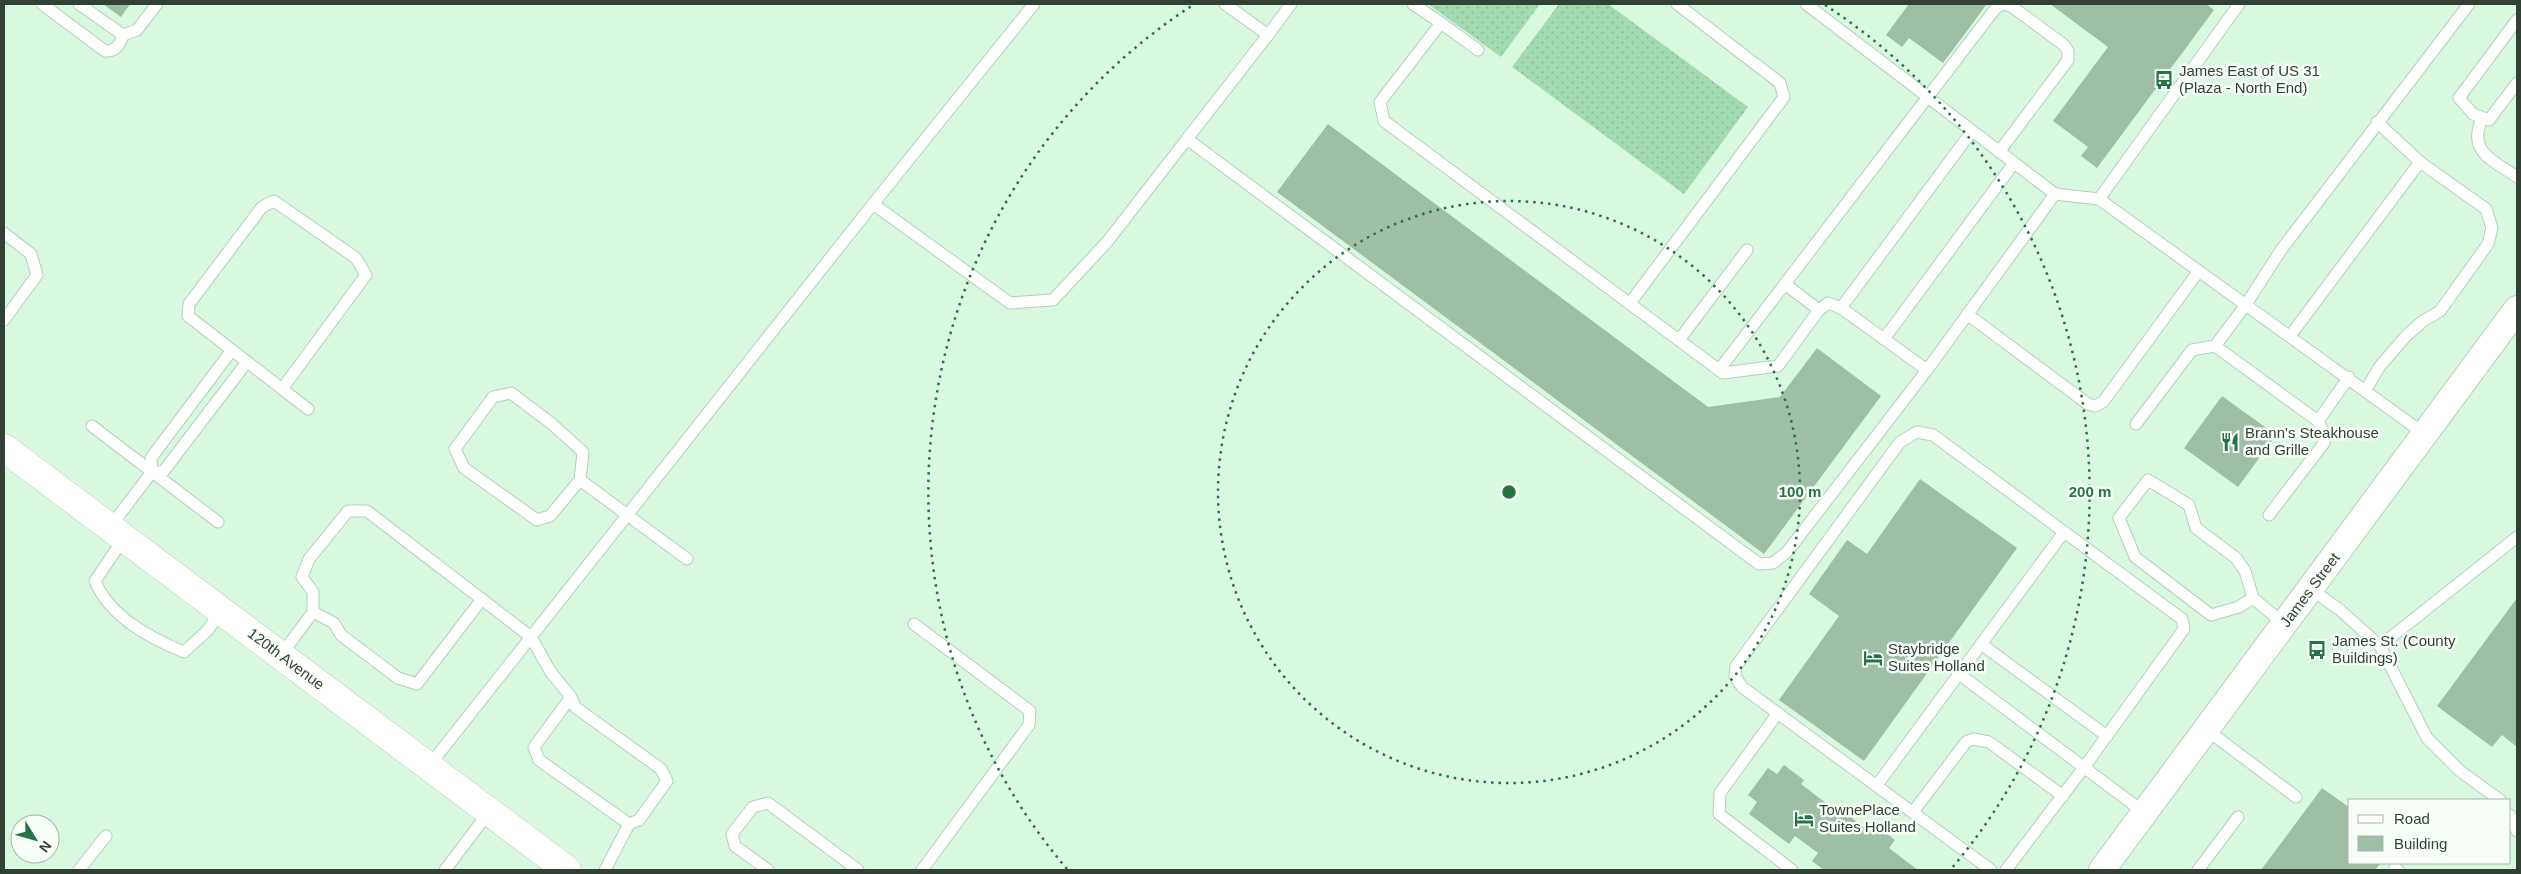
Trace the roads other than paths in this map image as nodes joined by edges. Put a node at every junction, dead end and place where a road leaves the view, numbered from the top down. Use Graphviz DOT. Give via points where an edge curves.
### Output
graph roads {
  1 [pos="42,4"];
  2 [pos="79,4"];
  3 [pos="157,4"];
  4 [pos="1034,4"];
  5 [pos="1225,4"];
  6 [pos="1291,4"];
  7 [pos="1414,4"];
  8 [pos="1677,4"];
  9 [pos="1806,4"];
  10 [pos="2002,4"];
  11 [pos="2239,4"];
  12 [pos="2469,4"];
  13 [pos="2517,20"];
  14 [pos="1441,23"];
  15 [pos="123,35"];
  16 [pos="1268,35"];
  17 [pos="1478,50"];
  18 [pos="2517,83"];
  19 [pos="1928,98"];
  20 [pos="2482,119"];
  21 [pos="2377,122"];
  22 [pos="1972,131"];
  23 [pos="1187,139"];
  24 [pos="1999,152"];
  25 [pos="2420,162"];
  26 [pos="2014,163"];
  27 [pos="2517,178"];
  28 [pos="2055,194"];
  29 [pos="2099,199"];
  30 [pos="873,204"];
  31 [pos="4,233"];
  32 [pos="1747,250"];
  33 [pos="2198,272"];
  34 [pos="1785,284"];
  35 [pos="1630,303"];
  36 [pos="2245,306"];
  37 [pos="1841,308"];
  38 [pos="2517,309"];
  39 [pos="1819,310"];
  40 [pos="1967,314"];
  41 [pos="4,320"];
  42 [pos="2290,336"];
  43 [pos="1884,339"];
  44 [pos="1679,340"];
  45 [pos="2214,346"];
  46 [pos="232,350"];
  47 [pos="247,362"];
  48 [pos="1719,370"];
  49 [pos="1926,370"];
  50 [pos="2349,377"];
  51 [pos="282,389"];
  52 [pos="2365,390"];
  53 [pos="308,409"];
  54 [pos="186,411"];
  55 [pos="2318,421"];
  56 [pos="201,422"];
  57 [pos="2136,424"];
  58 [pos="92,426"];
  59 [pos="2426,435"];
  60 [pos="4,448"];
  61 [pos="152,472"];
  62 [pos="580,480"];
  63 [pos="627,515"];
  64 [pos="2268,516"];
  65 [pos="218,522"];
  66 [pos="2064,532"];
  67 [pos="117,533"];
  68 [pos="2517,537"];
  69 [pos="687,559"];
  70 [pos="2311,588"];
  71 [pos="2253,598"];
  72 [pos="482,599"];
  73 [pos="221,610"];
  74 [pos="313,612"];
  75 [pos="914,624"];
  76 [pos="2284,624"];
  77 [pos="531,637"];
  78 [pos="1981,644"];
  79 [pos="2380,646"];
  80 [pos="281,655"];
  81 [pos="1959,674"];
  82 [pos="571,697"];
  83 [pos="1778,713"];
  84 [pos="2207,730"];
  85 [pos="2107,736"];
  86 [pos="429,766"];
  87 [pos="2085,766"];
  88 [pos="1877,785"];
  89 [pos="2063,796"];
  90 [pos="2296,797"];
  91 [pos="2499,799"];
  92 [pos="489,811"];
  93 [pos="1913,812"];
  94 [pos="2145,813"];
  95 [pos="2238,816"];
  96 [pos="2511,817"];
  97 [pos="629,824"];
  98 [pos="2517,831"];
  99 [pos="106,836"];
  100 [pos="79,870"];
  101 [pos="445,870"];
  102 [pos="567,870"];
  103 [pos="605,870"];
  104 [pos="768,870"];
  105 [pos="858,870"];
  106 [pos="922,870"];
  107 [pos="1792,870"];
  108 [pos="1991,870"];
  109 [pos="2006,870"];
  110 [pos="2102,870"];
  111 [pos="2198,870"];
  1 -- 15 [label="lane" via="104,51 114,50"];
  2 -- 15 [label="lane"];
  3 -- 15 [label="lane" via="137,30"];
  4 -- 30 [label="lane"];
  5 -- 16 [label="lane"];
  6 -- 16 [label="lane"];
  7 -- 14 [label="lane"];
  8 -- 35 [label="lane" via="1780,83 1784,97"];
  9 -- 19 [label="lane"];
  10 -- 19 [label="lane"];
  10 -- 24 [label="lane" via="2011,6 2064,45 2068,60"];
  11 -- 29 [label="lane"];
  12 -- 21 [label="lane"];
  13 -- 20 [label="lane" via="2459,98 2466,108"];
  14 -- 17 [label="lane"];
  14 -- 35 [label="lane" via="1380,102 1384,121"];
  16 -- 23 [label="lane"];
  18 -- 20 [label="lane" via="2489,120"];
  19 -- 22 [label="lane"];
  19 -- 34 [label="lane"];
  20 -- 27 [label="lane" via="2476,132 2476,143 2486,155"];
  21 -- 25 [label="lane"];
  21 -- 36 [label="lane" via="2281,250"];
  22 -- 24 [label="lane"];
  22 -- 37 [label="lane"];
  23 -- 30 [label="lane" via="1107,242 1053,300 1010,304"];
  23 -- 49 [label="lane" via="1759,564 1773,563 1786,552"];
  24 -- 26 [label="lane"];
  25 -- 42 [label="lane"];
  25 -- 52 [label="lane" via="2486,209 2492,228 2488,244 2440,310 2407,335 2380,366"];
  26 -- 28 [label="lane"];
  26 -- 43 [label="lane"];
  28 -- 29 [label="lane"];
  28 -- 40 [label="lane"];
  29 -- 33 [label="lane"];
  30 -- 63 [label="lane"];
  31 -- 41 [label="lane" via="31,254 37,275"];
  32 -- 44 [label="lane"];
  33 -- 36 [label="lane"];
  33 -- 40 [label="lane" via="2103,402 2096,406 2088,404"];
  34 -- 39 [label="lane"];
  34 -- 48 [label="lane"];
  35 -- 44 [label="lane"];
  36 -- 42 [label="lane"];
  36 -- 45 [label="lane"];
  37 -- 39 [label="lane" via="1828,303"];
  37 -- 43 [label="lane"];
  38 -- 59 [label="street, James Street"];
  39 -- 48 [label="lane" via="1778,366 1723,373"];
  40 -- 49 [label="lane"];
  42 -- 50 [label="lane"];
  43 -- 49 [label="lane"];
  44 -- 48 [label="lane"];
  45 -- 55 [label="lane"];
  45 -- 57 [label="lane" via="2192,350"];
  46 -- 47 [label="lane"];
  46 -- 51 [label="lane" via="188,316 189,304 262,207 274,201 356,258 366,275"];
  46 -- 54 [label="lane"];
  47 -- 51 [label="lane"];
  47 -- 56 [label="lane"];
  50 -- 52 [label="lane"];
  50 -- 55 [label="lane"];
  51 -- 53 [label="lane"];
  52 -- 59 [label="lane"];
  54 -- 56 [label="lane"];
  54 -- 61 [label="lane" via="151,458"];
  55 -- 64 [label="lane" via="2324,432 2324,443"];
  56 -- 61 [label="lane" via="163,472"];
  58 -- 61 [label="lane"];
  59 -- 70 [label="street, James Street"];
  60 -- 67 [label="main road, 120th Avenue"];
  61 -- 65 [label="lane"];
  61 -- 67 [label="lane"];
  62 -- 62 [label="lane" via="583,452 511,393 493,397 455,449 464,468 537,520 550,516"];
  62 -- 63 [label="lane"];
  63 -- 69 [label="lane"];
  63 -- 77 [label="lane"];
  66 -- 78 [label="lane"];
  66 -- 83 [label="lane" via="1933,434 1917,432 1900,442 1736,666 1736,676 1742,687"];
  66 -- 85 [label="lane" via="2182,620 2184,629"];
  67 -- 73 [label="main road, 120th Avenue"];
  67 -- 73 [label="lane" via="95,581 113,610 184,652 208,630"];
  68 -- 79 [label="lane"];
  70 -- 76 [label="street, James Street"];
  70 -- 79 [label="lane"];
  71 -- 71 [label="lane" via="2245,570 2236,558 2196,528 2189,505 2148,480 2119,518 2135,557 2211,615 2239,607"];
  71 -- 76 [label="lane"];
  72 -- 74 [label="lane" via="418,684 398,678 341,635 334,623"];
  72 -- 74 [label="lane" via="367,511 348,511 309,559 302,578 313,592"];
  72 -- 77 [label="lane"];
  73 -- 80 [label="main road, 120th Avenue"];
  74 -- 80 [label="lane"];
  75 -- 106 [label="lane" via="1030,711 1029,725"];
  76 -- 84 [label="street, James Street"];
  77 -- 82 [label="lane" via="550,671"];
  77 -- 86 [label="lane"];
  78 -- 81 [label="lane"];
  78 -- 85 [label="lane"];
  79 -- 91 [label="lane" via="2427,738 2460,771"];
  80 -- 86 [label="main road, 120th Avenue"];
  81 -- 87 [label="lane"];
  81 -- 88 [label="lane"];
  82 -- 97 [label="lane" via="534,747 539,760"];
  82 -- 97 [label="lane" via="575,707 661,769 666,781 639,820"];
  83 -- 88 [label="lane"];
  83 -- 107 [label="lane" via="1720,793 1719,814"];
  84 -- 90 [label="lane"];
  84 -- 94 [label="street, James Street"];
  85 -- 87 [label="lane"];
  86 -- 92 [label="main road, 120th Avenue"];
  87 -- 89 [label="lane"];
  87 -- 94 [label="lane"];
  88 -- 93 [label="lane"];
  89 -- 93 [label="lane" via="1988,742 1973,739 1966,742"];
  89 -- 109 [label="lane"];
  92 -- 101 [label="lane"];
  92 -- 102 [label="main road, 120th Avenue"];
  93 -- 108 [label="lane"];
  94 -- 110 [label="street, James Street"];
  95 -- 111 [label="lane"];
  96 -- 98 [label="lane"];
  97 -- 103 [label="lane"];
  99 -- 100 [label="lane"];
  104 -- 105 [label="lane" via="735,846 732,834 753,807 768,803"];
}
